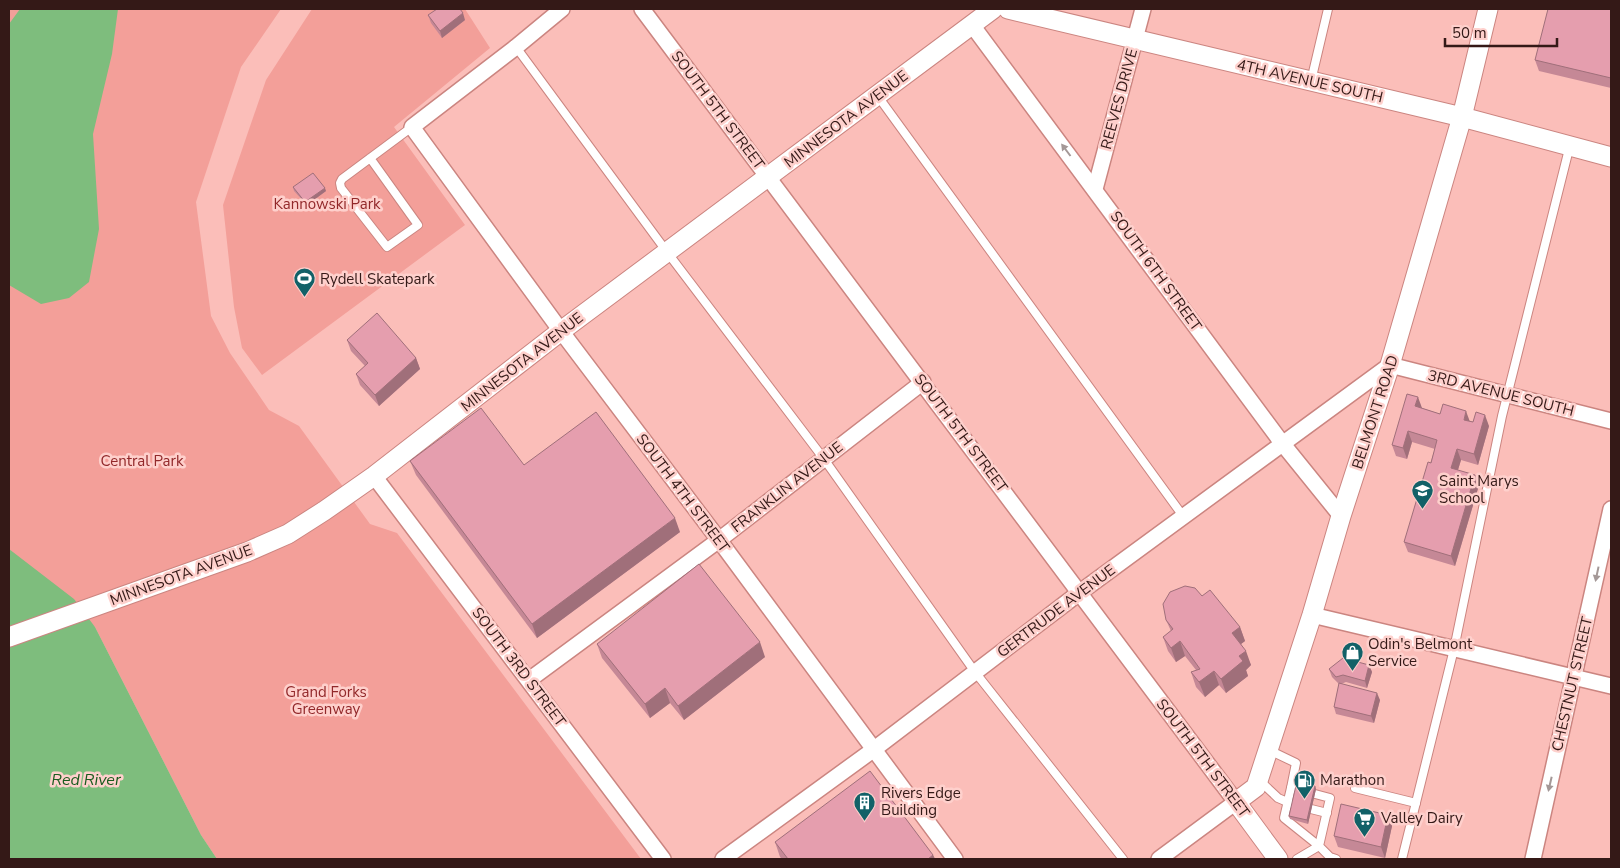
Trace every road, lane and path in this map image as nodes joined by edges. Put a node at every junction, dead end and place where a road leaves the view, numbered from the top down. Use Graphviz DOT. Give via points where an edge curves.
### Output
graph roads {
  1 [pos="562,9"];
  2 [pos="642,9"];
  3 [pos="993,9"];
  4 [pos="1008,9"];
  5 [pos="1143,9"];
  6 [pos="1328,9"];
  7 [pos="1488,9"];
  8 [pos="972,25"];
  9 [pos="1135,40"];
  10 [pos="516,47"];
  11 [pos="1311,81"];
  12 [pos="878,95"];
  13 [pos="1462,117"];
  14 [pos="412,127"];
  15 [pos="1570,146"];
  16 [pos="1611,157"];
  17 [pos="370,158"];
  18 [pos="768,177"];
  19 [pos="1095,189"];
  20 [pos="667,252"];
  21 [pos="561,331"];
  22 [pos="1390,365"];
  23 [pos="923,382"];
  24 [pos="1508,394"];
  25 [pos="1611,421"];
  26 [pos="1282,443"];
  27 [pos="824,459"];
  28 [pos="374,476"];
  29 [pos="1611,509"];
  30 [pos="1183,516"];
  31 [pos="1341,516"];
  32 [pos="719,540"];
  33 [pos="1079,592"];
  34 [pos="1312,615"];
  35 [pos="9,638"];
  36 [pos="1454,649"];
  37 [pos="975,672"];
  38 [pos="1574,678"];
  39 [pos="529,680"];
  40 [pos="1611,686"];
  41 [pos="1268,749"];
  42 [pos="873,750"];
  43 [pos="1258,780"];
  44 [pos="1355,788"];
  45 [pos="1315,794"];
  46 [pos="1236,802"];
  47 [pos="1416,803"];
  48 [pos="1290,804"];
  49 [pos="1312,809"];
  50 [pos="1326,813"];
  51 [pos="1320,846"];
  52 [pos="663,859"];
  53 [pos="723,859"];
  54 [pos="955,859"];
  55 [pos="1124,859"];
  56 [pos="1160,859"];
  57 [pos="1278,859"];
  58 [pos="1297,859"];
  59 [pos="1336,859"];
  60 [pos="1402,859"];
  61 [pos="1533,859"];
  1 -- 10 [label="street"];
  2 -- 18 [label="street, SOUTH 5TH STREET"];
  3 -- 8 [label="street, MINNESOTA AVENUE"];
  4 -- 9 [label="street, 4TH AVENUE SOUTH"];
  5 -- 9 [label="street, REEVES DRIVE"];
  6 -- 11 [label="lane"];
  7 -- 13 [label="street, BELMONT ROAD"];
  8 -- 12 [label="street, MINNESOTA AVENUE"];
  19 -- 8 [label="street, SOUTH 6TH STREET, one-way"];
  9 -- 11 [label="street, 4TH AVENUE SOUTH"];
  9 -- 19 [label="street, REEVES DRIVE"];
  10 -- 14 [label="street"];
  10 -- 20 [label="lane"];
  11 -- 13 [label="street, 4TH AVENUE SOUTH"];
  12 -- 18 [label="street, MINNESOTA AVENUE"];
  12 -- 30 [label="lane"];
  13 -- 15 [label="street, 4TH AVENUE SOUTH"];
  13 -- 22 [label="street, BELMONT ROAD"];
  14 -- 17 [label="lane"];
  14 -- 21 [label="street, SOUTH 4TH STREET"];
  15 -- 16 [label="street, 4TH AVENUE SOUTH"];
  15 -- 24 [label="lane"];
  17 -- 17 [label="lane" via="340,183 387,247 418,225"];
  18 -- 20 [label="street, MINNESOTA AVENUE"];
  18 -- 23 [label="street, SOUTH 5TH STREET"];
  19 -- 26 [label="street, SOUTH 6TH STREET"];
  20 -- 21 [label="street, MINNESOTA AVENUE"];
  20 -- 27 [label="lane"];
  21 -- 28 [label="street, MINNESOTA AVENUE"];
  21 -- 32 [label="street, SOUTH 4TH STREET"];
  22 -- 24 [label="street, 3RD AVENUE SOUTH"];
  22 -- 26 [label="street, GERTRUDE AVENUE"];
  22 -- 31 [label="street, BELMONT ROAD"];
  23 -- 27 [label="street, FRANKLIN AVENUE"];
  23 -- 33 [label="street, SOUTH 5TH STREET"];
  24 -- 25 [label="street, 3RD AVENUE SOUTH"];
  24 -- 36 [label="lane"];
  26 -- 30 [label="street, GERTRUDE AVENUE"];
  26 -- 31 [label="street, SOUTH 6TH STREET"];
  27 -- 32 [label="street, FRANKLIN AVENUE"];
  27 -- 37 [label="lane"];
  28 -- 35 [label="street, MINNESOTA AVENUE" via="288,534 247,552"];
  28 -- 39 [label="street, SOUTH 3RD STREET"];
  29 -- 38 [label="street, CHESTNUT STREET, one-way"];
  30 -- 33 [label="street, GERTRUDE AVENUE"];
  31 -- 34 [label="street, BELMONT ROAD"];
  32 -- 39 [label="street, FRANKLIN AVENUE"];
  32 -- 42 [label="street, SOUTH 4TH STREET"];
  33 -- 37 [label="street, GERTRUDE AVENUE"];
  33 -- 46 [label="street, SOUTH 5TH STREET"];
  34 -- 36 [label="street"];
  34 -- 41 [label="street, BELMONT ROAD"];
  36 -- 38 [label="street"];
  36 -- 47 [label="lane"];
  37 -- 42 [label="street, GERTRUDE AVENUE"];
  37 -- 55 [label="lane"];
  38 -- 40 [label="street"];
  38 -- 61 [label="street, CHESTNUT STREET, one-way"];
  39 -- 52 [label="street, SOUTH 3RD STREET"];
  41 -- 43 [label="street, BELMONT ROAD"];
  41 -- 48 [label="lane" via="1296,763"];
  42 -- 53 [label="street, GERTRUDE AVENUE"];
  42 -- 54 [label="street, SOUTH 4TH STREET"];
  43 -- 46 [label="street, BELMONT ROAD" via="1256,788"];
  43 -- 48 [label="lane"];
  44 -- 47 [label="lane"];
  45 -- 50 [label="lane" via="1330,798"];
  46 -- 56 [label="street"];
  46 -- 57 [label="street, SOUTH 5TH STREET"];
  47 -- 60 [label="lane"];
  48 -- 51 [label="lane" via="1284,818"];
  49 -- 50 [label="lane"];
  50 -- 51 [label="lane"];
  51 -- 58 [label="lane"];
  51 -- 59 [label="lane"];
}
